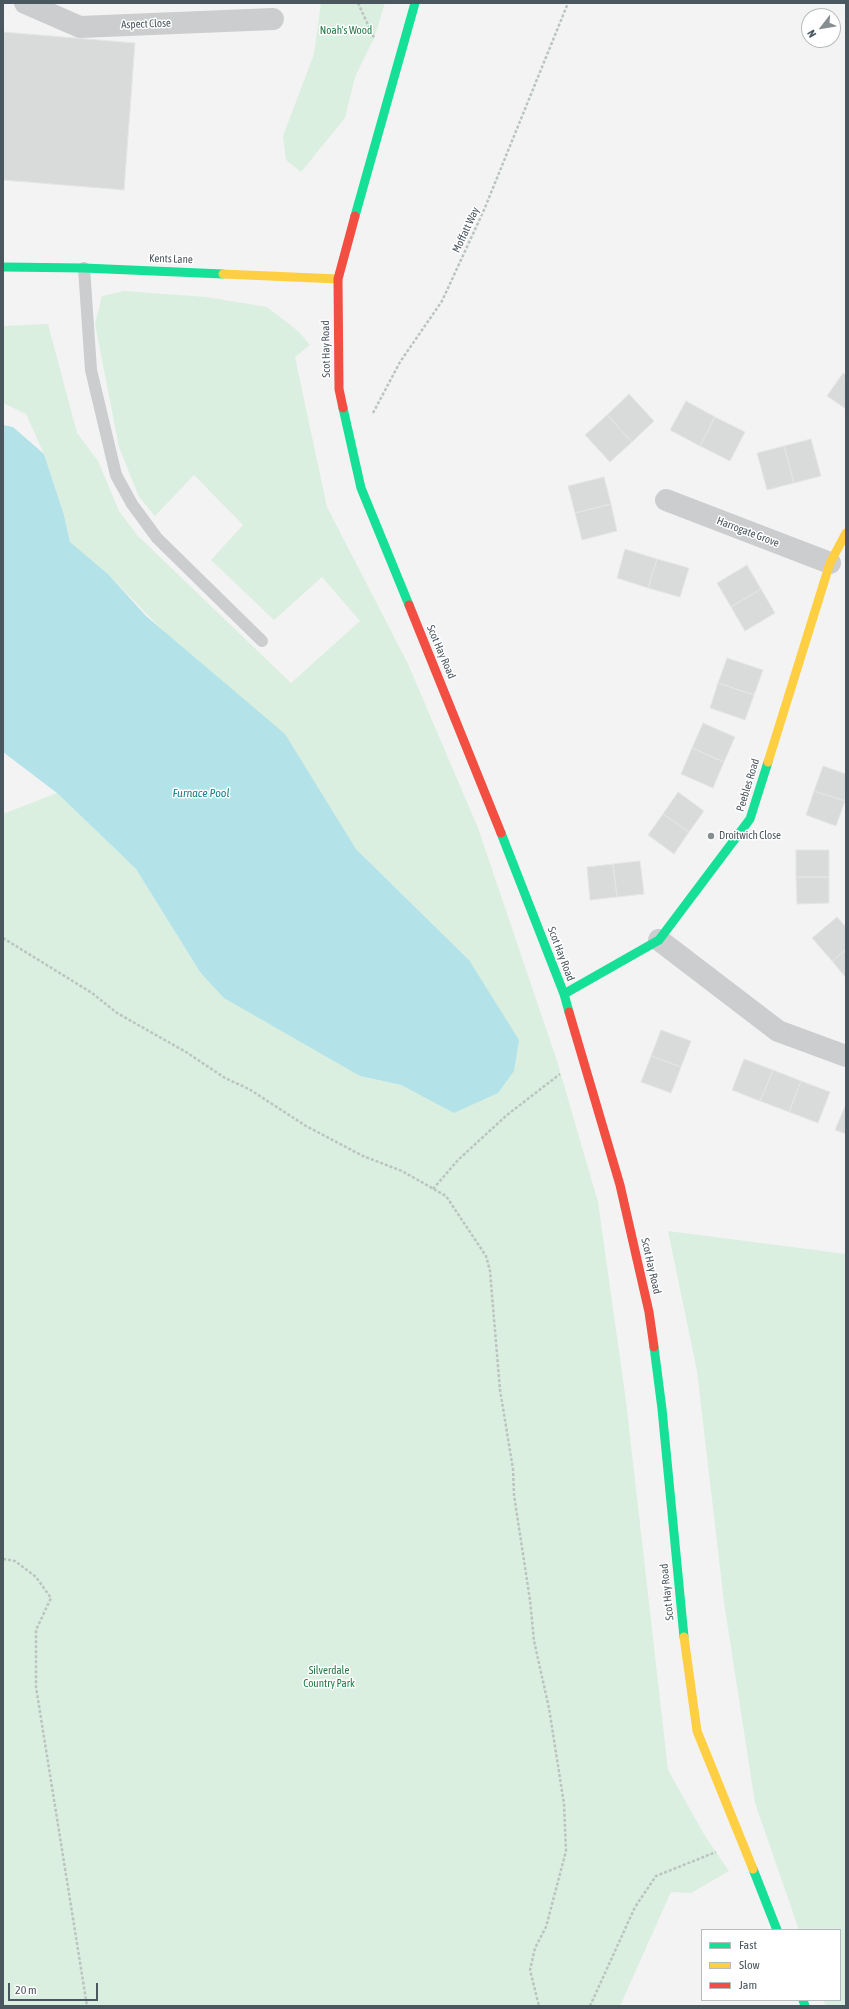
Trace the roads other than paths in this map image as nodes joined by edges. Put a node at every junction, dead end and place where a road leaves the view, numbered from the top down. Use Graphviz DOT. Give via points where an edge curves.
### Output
graph roads {
  1 [pos="25,3"];
  2 [pos="415,3"];
  3 [pos="273,19"];
  4 [pos="3,266"];
  5 [pos="84,268"];
  6 [pos="338,278"];
  7 [pos="666,500"];
  8 [pos="846,533"];
  9 [pos="830,563"];
  10 [pos="262,641"];
  11 [pos="659,940"];
  12 [pos="564,994"];
  13 [pos="846,1056"];
  14 [pos="778,1929"];
  1 -- 3 [label="street, Aspect Close" via="80,27"];
  2 -- 6 [label="street, Scot Hay Road"];
  4 -- 5 [label="street, Kents Lane"];
  5 -- 6 [label="street, Kents Lane"];
  5 -- 10 [label="lane" via="91,370 116,475 132,504 157,538"];
  6 -- 12 [label="street, Scot Hay Road" via="339,389 361,488 462,734"];
  7 -- 9 [label="street, Harrogate Grove"];
  8 -- 9 [label="street, Peebles Road"];
  9 -- 11 [label="street, Peebles Road" via="750,819"];
  11 -- 12 [label="street, Peebles Road"];
  11 -- 13 [label="street" via="778,1031"];
  12 -- 14 [label="street, Scot Hay Road" via="620,1185 649,1312 662,1409 681,1613 697,1731"];
}
